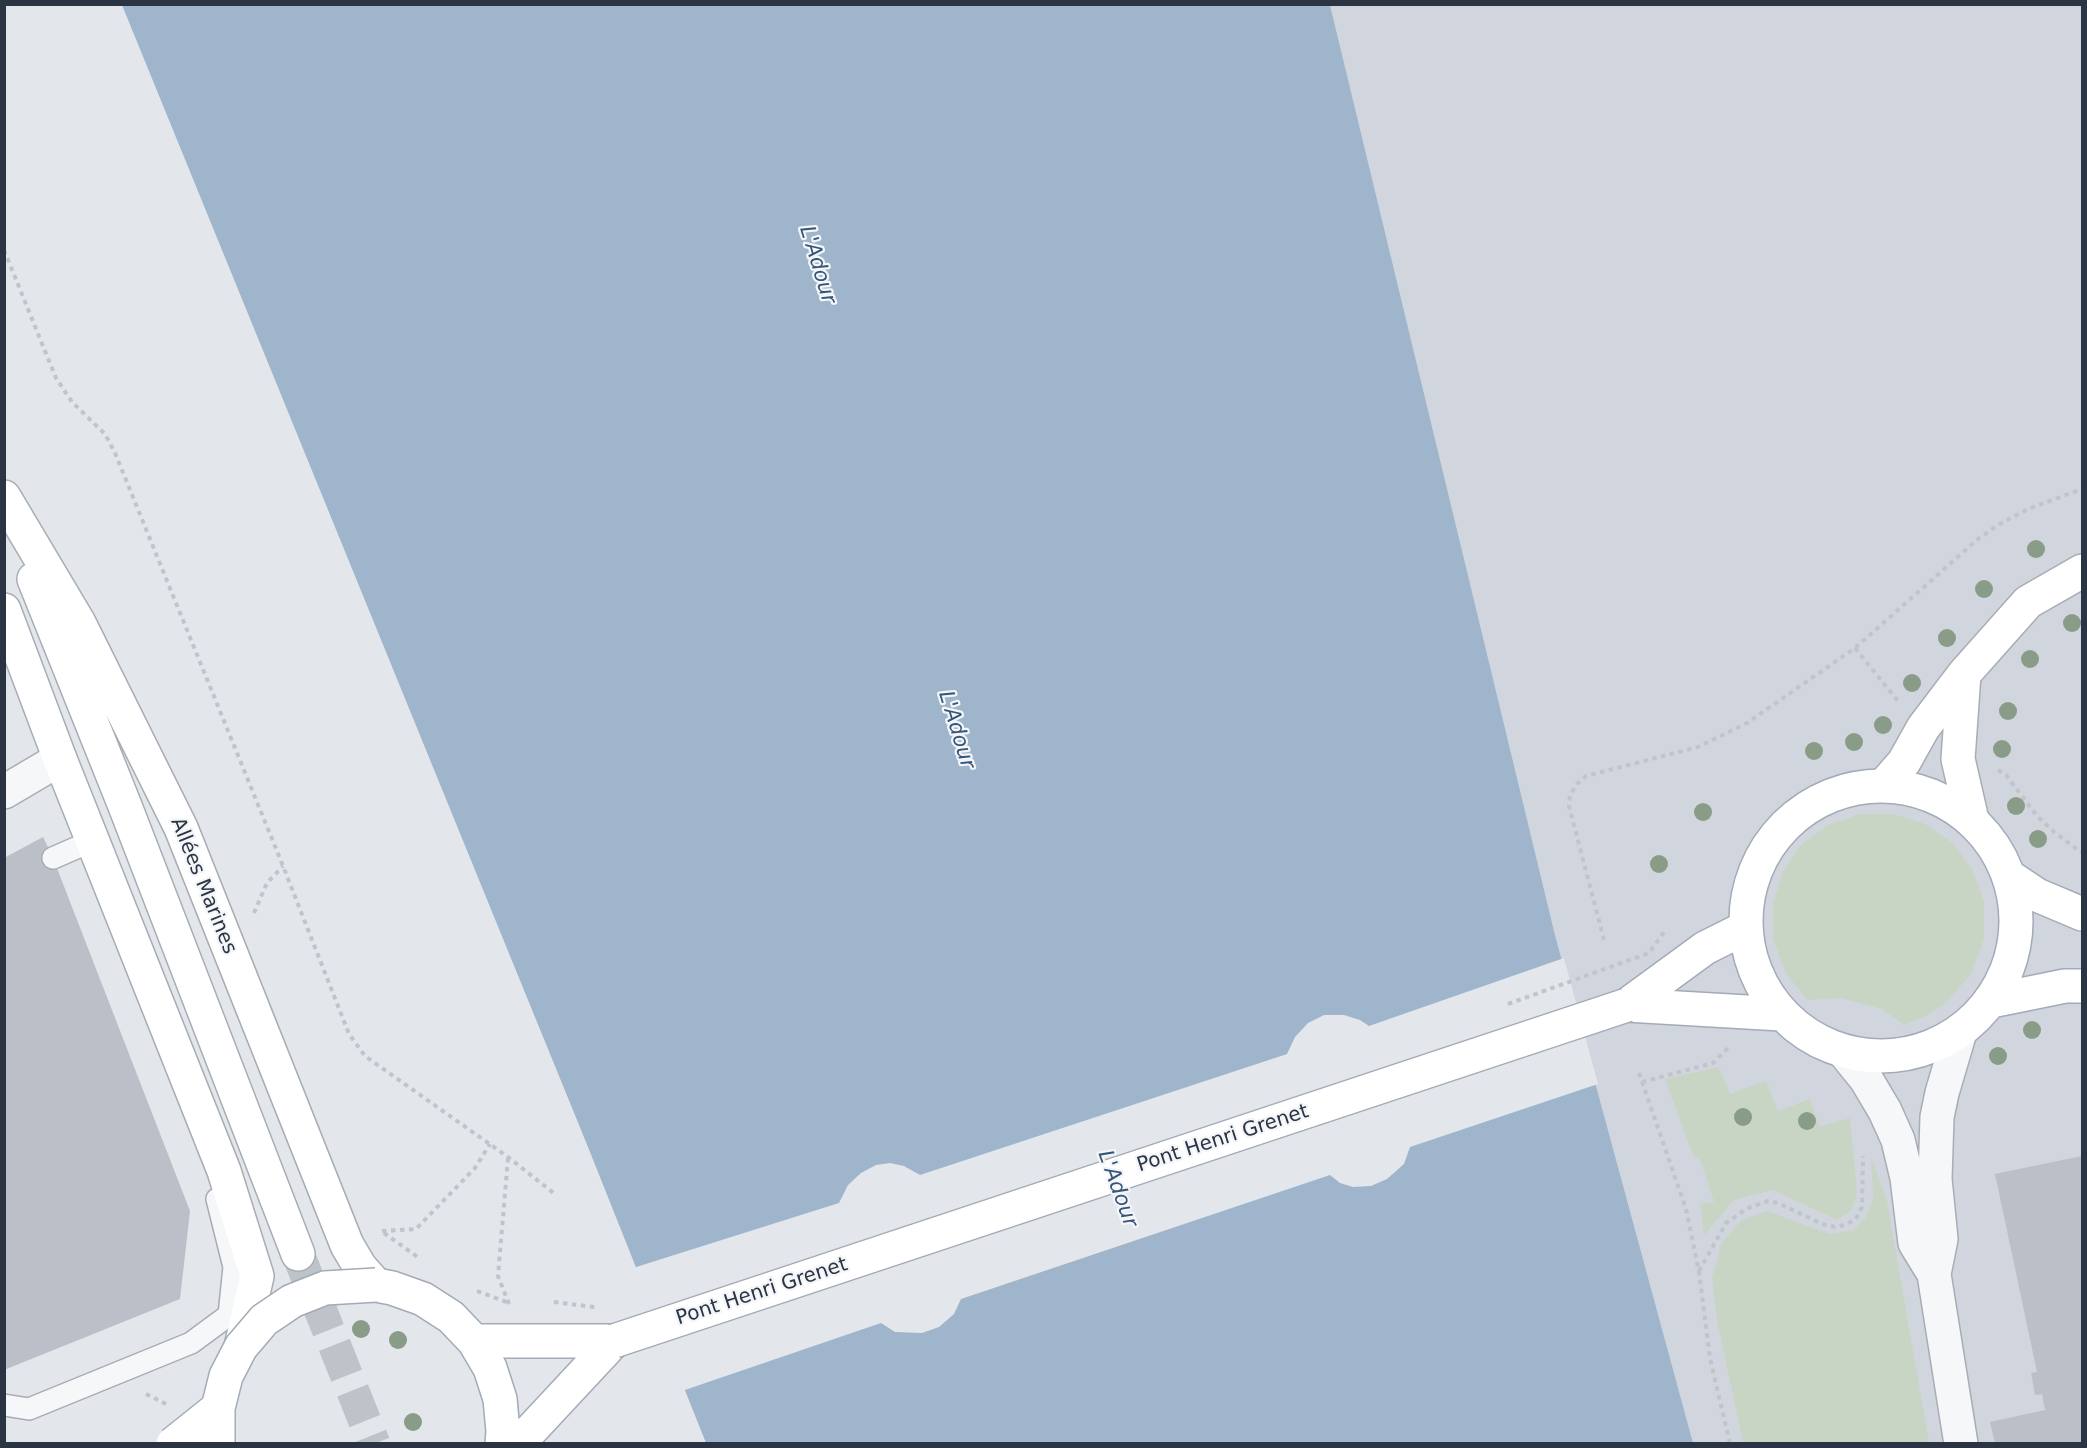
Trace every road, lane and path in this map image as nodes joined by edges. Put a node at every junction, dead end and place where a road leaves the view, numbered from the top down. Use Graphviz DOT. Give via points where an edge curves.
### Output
graph roads {
  1 [pos="4,250"];
  2 [pos="2082,489"];
  3 [pos="4,497"];
  4 [pos="4,506"];
  5 [pos="2082,571"];
  6 [pos="4,596"];
  7 [pos="4,610"];
  8 [pos="1855,648"];
  9 [pos="1964,674"];
  10 [pos="1903,706"];
  11 [pos="60,759"];
  12 [pos="1991,766"];
  13 [pos="1884,785"];
  14 [pos="4,792"];
  15 [pos="125,806"];
  16 [pos="1972,820"];
  17 [pos="92,841"];
  18 [pos="2082,853"];
  19 [pos="53,858"];
  20 [pos="2010,877"];
  21 [pos="2082,914"];
  22 [pos="1745,928"];
  23 [pos="1604,940"];
  24 [pos="2082,986"];
  25 [pos="1991,1001"];
  26 [pos="1627,1005"];
  27 [pos="1781,1014"];
  28 [pos="1960,1032"];
  29 [pos="1730,1047"];
  30 [pos="1844,1052"];
  31 [pos="1639,1073"];
  32 [pos="1642,1082"];
  33 [pos="490,1144"];
  34 [pos="1862,1153"];
  35 [pos="508,1157"];
  36 [pos="556,1195"];
  37 [pos="381,1231"];
  38 [pos="298,1254"];
  39 [pos="1699,1272"];
  40 [pos="1934,1274"];
  41 [pos="498,1276"];
  42 [pos="376,1285"];
  43 [pos="474,1341"];
  44 [pos="614,1341"];
  45 [pos="241,1347"];
  46 [pos="4,1405"];
  47 [pos="218,1408"];
  48 [pos="173,1443"];
  49 [pos="218,1443"];
  50 [pos="502,1443"];
  51 [pos="518,1443"];
  52 [pos="1730,1443"];
  53 [pos="1961,1443"];
  1 -- 33 [label="path" via="56,378 72,402 105,434 115,453 349,1034 364,1056"];
  2 -- 8 [label="path" via="2028,509 1978,539"];
  3 -- 42 [label="main road, Allées Marines" via="79,623 181,828 347,1245"];
  4 -- 15 [label="main road"];
  5 -- 9 [label="main road" via="2028,602"];
  6 -- 15 [label="main road" via="38,663"];
  7 -- 11 [label="main road"];
  8 -- 10 [label="path"];
  8 -- 23 [label="path" via="1737,728 1698,747 1586,776 1577,784 1569,806"];
  9 -- 13 [label="main road"];
  9 -- 16 [label="main road" via="1958,759"];
  11 -- 14 [label="street"];
  11 -- 17 [label="main road"];
  12 -- 18 [label="path" via="2006,775 2037,816"];
  13 -- 16 [label="main road" via="1930,795"];
  13 -- 22 [label="main road" via="1840,791 1800,811 1769,843 1750,883"];
  15 -- 38 [label="main road"];
  16 -- 20 [label="main road" via="1994,846"];
  17 -- 19 [label="lane"];
  17 -- 45 [label="main road" via="224,1171 257,1276"];
  17 -- 46 [label="lane" via="94,879 219,1206 234,1267 229,1315 192,1343 29,1409"];
  20 -- 21 [label="main road" via="2037,895"];
  20 -- 25 [label="main road" via="2016,909 2015,941 2007,972"];
  22 -- 26 [label="main road, Pont Henri Grenet" via="1705,948"];
  22 -- 27 [label="main road" via="1755,974"];
  24 -- 25 [label="main road"];
  25 -- 28 [label="main road"];
  26 -- 27 [label="main road, Pont Henri Grenet"];
  26 -- 44 [label="main road, Pont Henri Grenet, bridge"];
  27 -- 30 [label="main road" via="1810,1037"];
  28 -- 30 [label="main road" via="1924,1050 1884,1057"];
  28 -- 40 [label="street" via="1937,1117 1935,1179 1941,1239"];
  29 -- 32 [label="path" via="1713,1063"];
  30 -- 40 [label="street" via="1866,1079 1898,1140 1915,1243"];
  31 -- 32 [label="path"];
  32 -- 39 [label="path" via="1686,1209"];
  33 -- 35 [label="path"];
  33 -- 37 [label="path" via="475,1168 416,1228"];
  34 -- 39 [label="path" via="1862,1207 1856,1219 1835,1227 1768,1201 1748,1208 1726,1223"];
  35 -- 36 [label="path"];
  35 -- 41 [label="path"];
  39 -- 52 [label="path" via="1710,1358"];
  40 -- 53 [label="street"];
  42 -- 43 [label="main road" via="423,1299 451,1317"];
  42 -- 45 [label="main road, bridge" via="325,1288 292,1301 264,1320"];
  43 -- 44 [label="main road, Pont Henri Grenet"];
  43 -- 50 [label="main road" via="490,1368 500,1399"];
  44 -- 51 [label="main road, Pont Henri Grenet"];
  45 -- 47 [label="main road, bridge" via="226,1376"];
  47 -- 48 [label="main road, bridge"];
  47 -- 49 [label="main road, bridge"];
}
